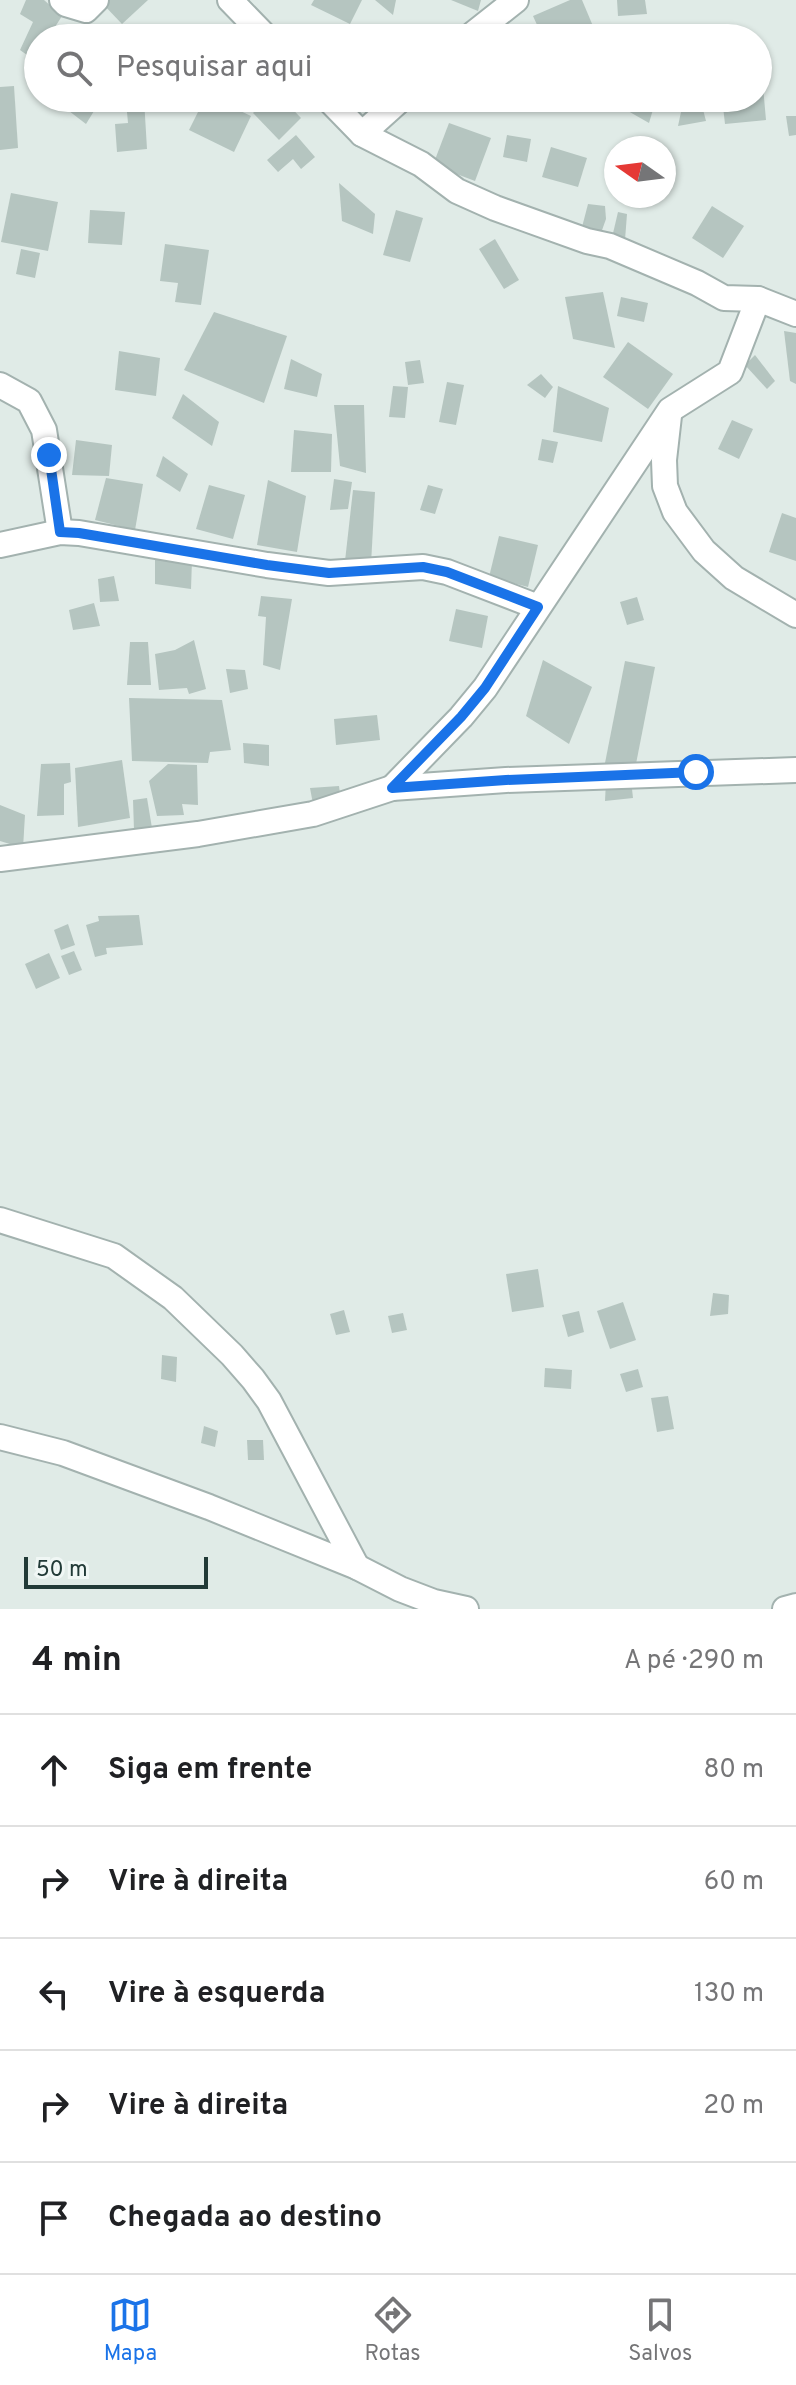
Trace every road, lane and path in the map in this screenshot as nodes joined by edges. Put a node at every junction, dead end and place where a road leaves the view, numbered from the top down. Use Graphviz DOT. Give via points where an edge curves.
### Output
graph roads {
  1 [pos="62,0"];
  2 [pos="96,0"];
  3 [pos="230,0"];
  4 [pos="516,0"];
  5 [pos="253,24"];
  6 [pos="486,24"];
  7 [pos="341,112"];
  8 [pos="386,112"];
  9 [pos="362,134"];
  10 [pos="758,299"];
  11 [pos="796,314"];
  12 [pos="0,385"];
  13 [pos="670,410"];
  14 [pos="60,532"];
  15 [pos="0,545"];
  16 [pos="538,607"];
  17 [pos="796,615"];
  18 [pos="796,770"];
  19 [pos="392,788"];
  20 [pos="0,859"];
  21 [pos="0,1220"];
  22 [pos="0,1437"];
  23 [pos="357,1567"];
  24 [pos="796,1606"];
  25 [pos="466,1609"];
  26 [pos="785,1609"];
  1 -- 2 [label="street" via="86,10"];
  3 -- 5 [label="street"];
  4 -- 6 [label="street"];
  7 -- 9 [label="street"];
  8 -- 9 [label="street"];
  9 -- 10 [label="street" via="495,208 610,246 724,298"];
  10 -- 11 [label="street"];
  10 -- 13 [label="street" via="730,372"];
  12 -- 14 [label="street" via="29,401 44,430"];
  13 -- 16 [label="street"];
  13 -- 17 [label="street" via="665,486 675,512 704,551 734,578"];
  14 -- 15 [label="street"];
  14 -- 16 [label="street" via="329,573 423,567"];
  16 -- 19 [label="street" via="461,717"];
  18 -- 19 [label="street"];
  19 -- 20 [label="street" via="313,814"];
  21 -- 23 [label="street" via="114,1256 173,1298 232,1355 269,1401"];
  22 -- 23 [label="street" via="209,1507"];
  23 -- 25 [label="street" via="423,1598"];
  24 -- 26 [label="street"];
}
